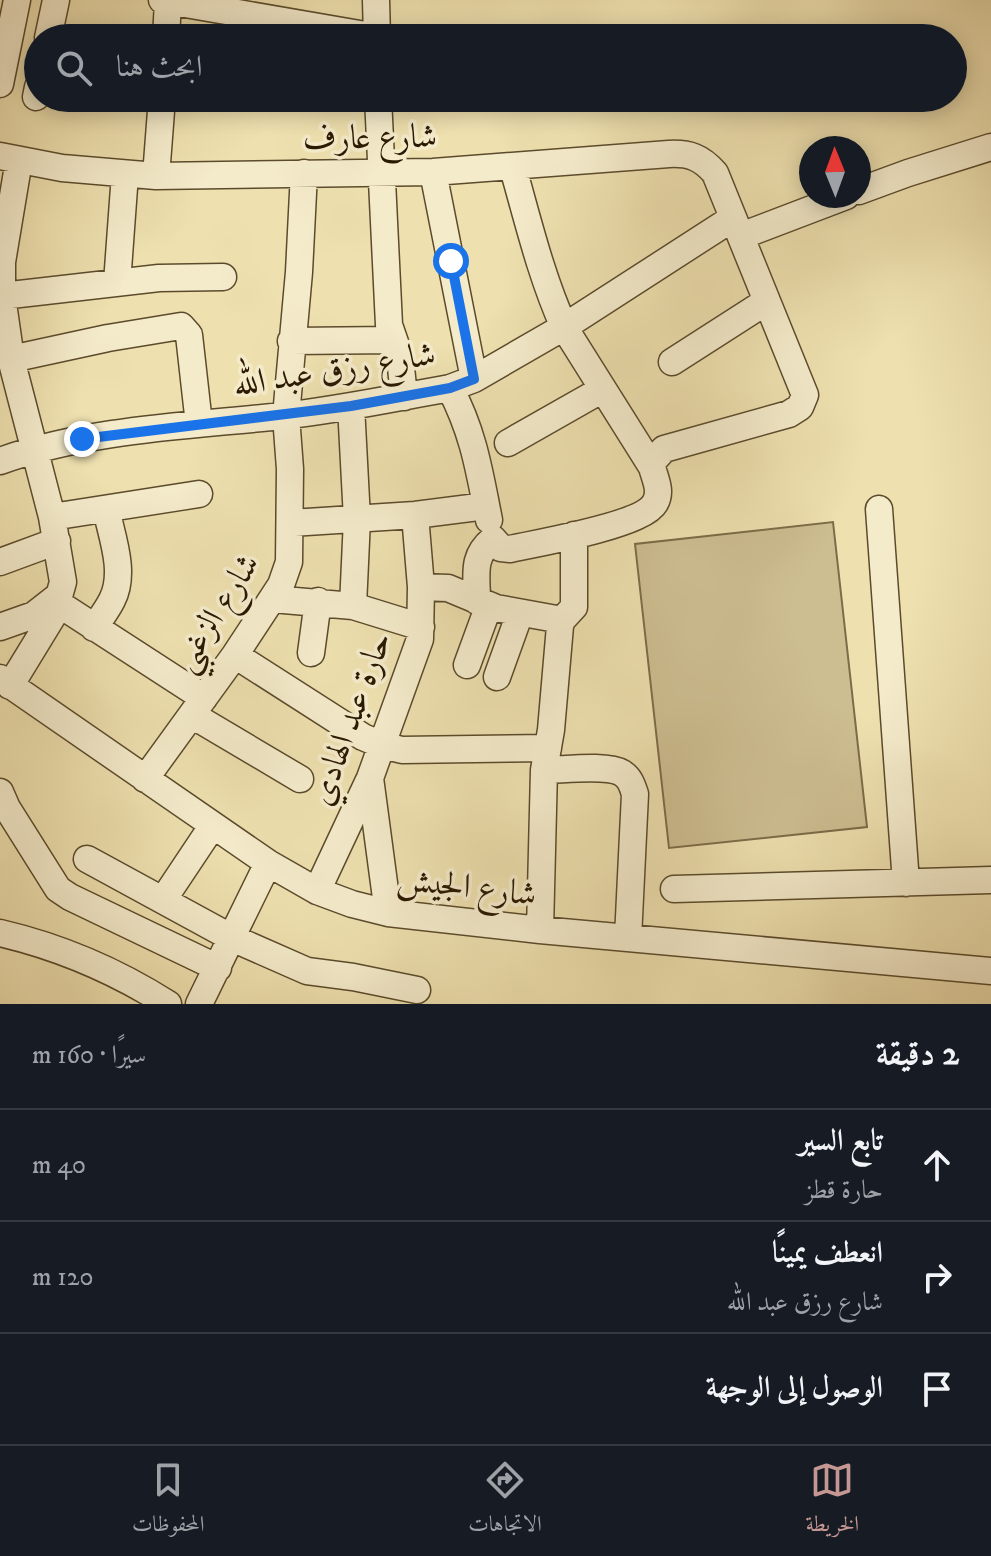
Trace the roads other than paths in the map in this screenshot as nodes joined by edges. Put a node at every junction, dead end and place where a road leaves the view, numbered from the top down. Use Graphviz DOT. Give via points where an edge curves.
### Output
graph roads {
  1 [pos="17,0"];
  2 [pos="56,0"];
  3 [pos="376,0"];
  4 [pos="165,1"];
  5 [pos="259,8"];
  6 [pos="51,24"];
  7 [pos="166,24"];
  8 [pos="322,24"];
  9 [pos="377,24"];
  10 [pos="0,84"];
  11 [pos="161,112"];
  12 [pos="378,112"];
  13 [pos="991,147"];
  14 [pos="10,158"];
  15 [pos="513,168"];
  16 [pos="433,172"];
  17 [pos="304,173"];
  18 [pos="380,173"];
  19 [pos="125,174"];
  20 [pos="156,176"];
  21 [pos="871,187"];
  22 [pos="804,208"];
  23 [pos="4,224"];
  24 [pos="737,227"];
  25 [pos="223,277"];
  26 [pos="117,283"];
  27 [pos="2,296"];
  28 [pos="767,301"];
  29 [pos="2,323"];
  30 [pos="564,327"];
  31 [pos="394,340"];
  32 [pos="291,341"];
  33 [pos="672,362"];
  34 [pos="8,370"];
  35 [pos="462,383"];
  36 [pos="603,389"];
  37 [pos="404,397"];
  38 [pos="351,406"];
  39 [pos="286,416"];
  40 [pos="199,424"];
  41 [pos="508,443"];
  42 [pos="35,450"];
  43 [pos="0,461"];
  44 [pos="652,467"];
  45 [pos="199,494"];
  46 [pos="486,506"];
  47 [pos="106,509"];
  48 [pos="879,509"];
  49 [pos="415,515"];
  50 [pos="357,519"];
  51 [pos="291,523"];
  52 [pos="54,529"];
  53 [pos="574,535"];
  54 [pos="493,539"];
  55 [pos="0,562"];
  56 [pos="421,587"];
  57 [pos="60,598"];
  58 [pos="272,599"];
  59 [pos="318,601"];
  60 [pos="483,603"];
  61 [pos="353,606"];
  62 [pos="520,613"];
  63 [pos="562,620"];
  64 [pos="0,627"];
  65 [pos="421,627"];
  66 [pos="94,628"];
  67 [pos="311,653"];
  68 [pos="235,655"];
  69 [pos="467,665"];
  70 [pos="497,677"];
  71 [pos="9,692"];
  72 [pos="198,707"];
  73 [pos="382,745"];
  74 [pos="546,759"];
  75 [pos="370,778"];
  76 [pos="145,779"];
  77 [pos="300,779"];
  78 [pos="0,792"];
  79 [pos="213,825"];
  80 [pos="87,859"];
  81 [pos="268,863"];
  82 [pos="991,880"];
  83 [pos="906,883"];
  84 [pos="674,889"];
  85 [pos="317,891"];
  86 [pos="163,900"];
  87 [pos="388,913"];
  88 [pos="540,930"];
  89 [pos="0,933"];
  90 [pos="232,938"];
  91 [pos="628,938"];
  92 [pos="218,968"];
  93 [pos="991,971"];
  94 [pos="417,990"];
  95 [pos="168,1004"];
  96 [pos="199,1004"];
  1 -- 10 [label="street"];
  2 -- 6 [label="street"];
  3 -- 9 [label="street"];
  4 -- 5 [label="street"];
  4 -- 7 [label="street"];
  5 -- 8 [label="street"];
  11 -- 20 [label="street"];
  12 -- 18 [label="street"];
  13 -- 21 [label="street"];
  14 -- 19 [label="street, شارع عارف"];
  14 -- 23 [label="street"];
  15 -- 16 [label="street, شارع عارف"];
  15 -- 24 [label="street, شارع عارف" via="693,155 715,173"];
  15 -- 30 [label="street" via="546,285"];
  16 -- 18 [label="street, شارع عارف"];
  16 -- 35 [label="street"];
  17 -- 18 [label="street, شارع عارف"];
  17 -- 20 [label="street, شارع عارف"];
  17 -- 32 [label="street, شارع الزغبي"];
  18 -- 31 [label="street"];
  19 -- 20 [label="street, شارع عارف"];
  19 -- 26 [label="street"];
  22 -- 24 [label="street"];
  23 -- 27 [label="street"];
  24 -- 28 [label="street, شارع عارف"];
  24 -- 30 [label="street, شارع رزق عبد الله"];
  25 -- 26 [label="street"];
  26 -- 27 [label="street"];
  27 -- 29 [label="street"];
  28 -- 33 [label="street"];
  28 -- 44 [label="street, شارع عارف" via="804,389 800,407 664,449"];
  29 -- 34 [label="street"];
  30 -- 35 [label="street, شارع رزق عبد الله"];
  30 -- 36 [label="street"];
  31 -- 32 [label="street"];
  31 -- 37 [label="street"];
  32 -- 39 [label="street, شارع الزغبي"];
  34 -- 40 [label="street" via="134,333 181,326 189,335"];
  34 -- 42 [label="street"];
  35 -- 37 [label="street, شارع رزق عبد الله"];
  35 -- 46 [label="street"];
  36 -- 41 [label="street"];
  36 -- 44 [label="street"];
  37 -- 38 [label="street, شارع رزق عبد الله"];
  38 -- 39 [label="street, شارع رزق عبد الله"];
  38 -- 50 [label="street"];
  39 -- 40 [label="street, شارع رزق عبد الله"];
  39 -- 51 [label="street, شارع الزغبي"];
  40 -- 42 [label="street, شارع رزق عبد الله"];
  42 -- 43 [label="street, شارع رزق عبد الله"];
  42 -- 52 [label="street"];
  44 -- 53 [label="street" via="659,487 650,510"];
  45 -- 47 [label="street"];
  46 -- 49 [label="street"];
  46 -- 54 [label="street"];
  47 -- 52 [label="street"];
  47 -- 66 [label="street" via="118,584"];
  48 -- 83 [label="street"];
  49 -- 50 [label="street"];
  49 -- 56 [label="street, حارة عبد الهادي"];
  50 -- 51 [label="street"];
  50 -- 61 [label="street"];
  51 -- 58 [label="street, شارع الزغبي" via="289,562"];
  52 -- 55 [label="street"];
  52 -- 57 [label="street" via="64,573"];
  53 -- 54 [label="street" via="510,549"];
  53 -- 63 [label="street" via="574,607"];
  54 -- 60 [label="street" via="477,559"];
  56 -- 60 [label="street" via="448,588"];
  56 -- 65 [label="street, حارة عبد الهادي"];
  57 -- 64 [label="street"];
  57 -- 66 [label="street"];
  57 -- 71 [label="street"];
  58 -- 59 [label="street"];
  58 -- 68 [label="street, شارع الزغبي"];
  59 -- 61 [label="street"];
  59 -- 67 [label="street"];
  60 -- 62 [label="street"];
  60 -- 69 [label="street"];
  61 -- 65 [label="street"];
  62 -- 63 [label="street"];
  62 -- 70 [label="street"];
  63 -- 74 [label="street"];
  65 -- 73 [label="street, حارة عبد الهادي"];
  66 -- 72 [label="street"];
  68 -- 72 [label="street, شارع الزغبي"];
  68 -- 73 [label="street"];
  71 -- 76 [label="street, شارع الجيش"];
  72 -- 76 [label="street, شارع الزغبي"];
  72 -- 77 [label="street"];
  73 -- 74 [label="street"];
  73 -- 75 [label="street, حارة عبد الهادي"];
  74 -- 88 [label="street"];
  74 -- 91 [label="street" via="620,771 631,781 635,794"];
  75 -- 85 [label="street, حارة عبد الهادي"];
  75 -- 87 [label="street"];
  76 -- 79 [label="street, شارع الجيش"];
  78 -- 92 [label="street" via="58,889"];
  79 -- 81 [label="street, شارع الجيش"];
  79 -- 86 [label="street"];
  80 -- 86 [label="street"];
  81 -- 85 [label="street, شارع الجيش"];
  81 -- 90 [label="street"];
  82 -- 83 [label="street"];
  83 -- 84 [label="street"];
  85 -- 87 [label="street, شارع الجيش"];
  86 -- 90 [label="street"];
  87 -- 88 [label="street, شارع الجيش"];
  88 -- 91 [label="street, شارع الجيش"];
  89 -- 95 [label="street" via="91,962"];
  90 -- 92 [label="street"];
  90 -- 94 [label="street" via="307,971"];
  91 -- 93 [label="street, شارع الجيش"];
  92 -- 96 [label="street"];
}
